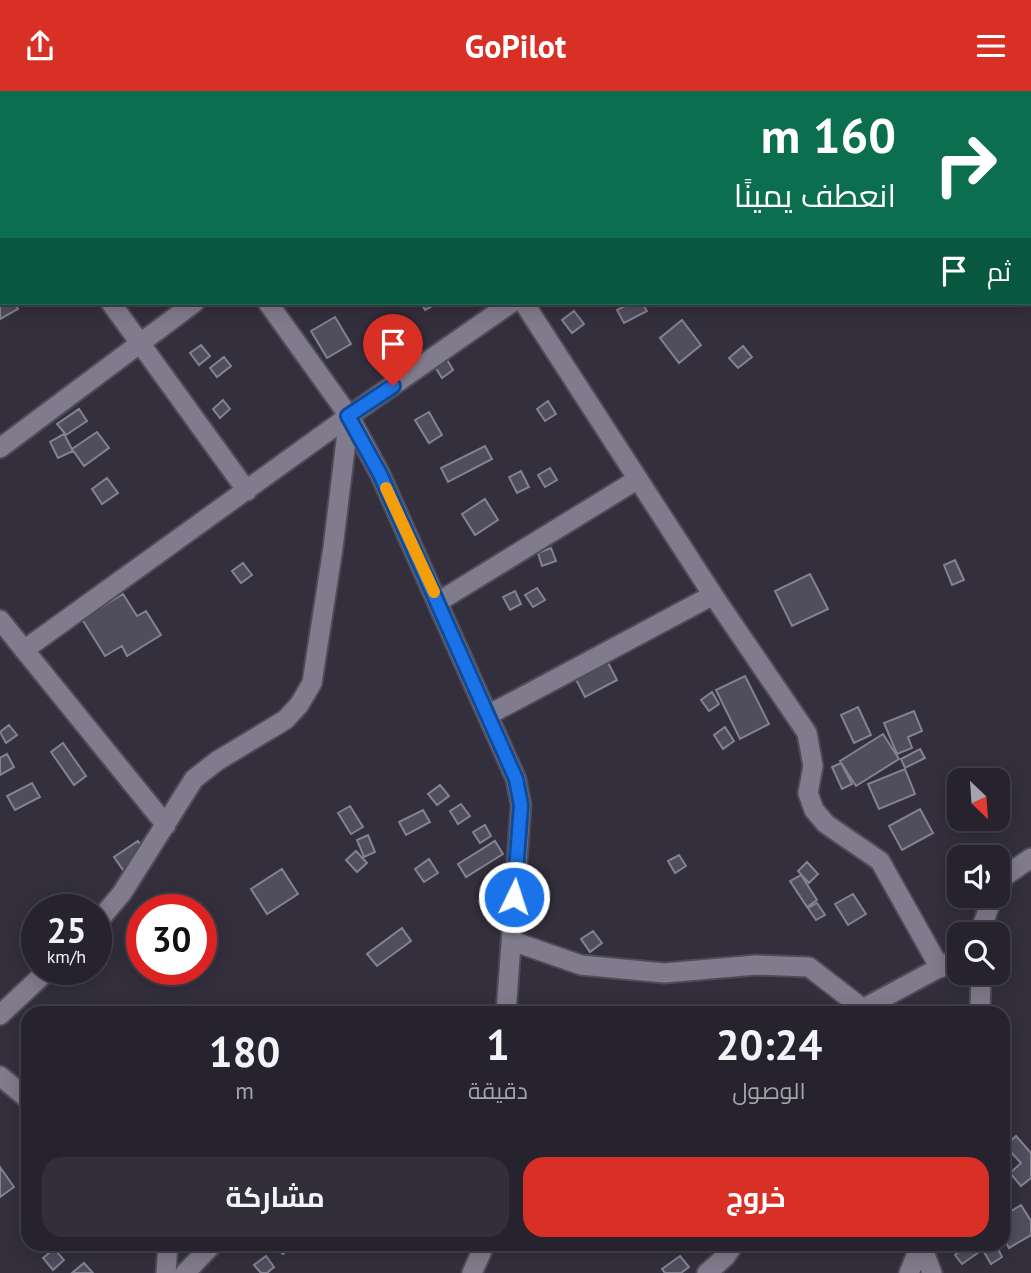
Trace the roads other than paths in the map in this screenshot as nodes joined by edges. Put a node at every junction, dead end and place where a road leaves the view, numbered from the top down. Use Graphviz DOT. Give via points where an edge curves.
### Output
graph roads {
  1 [pos="112,305"];
  2 [pos="191,305"];
  3 [pos="269,305"];
  4 [pos="508,305"];
  5 [pos="525,305"];
  6 [pos="139,342"];
  7 [pos="348,416"];
  8 [pos="0,448"];
  9 [pos="638,479"];
  10 [pos="247,491"];
  11 [pos="713,595"];
  12 [pos="438,602"];
  13 [pos="0,620"];
  14 [pos="24,650"];
  15 [pos="490,714"];
  16 [pos="166,825"];
  17 [pos="1031,858"];
  18 [pos="1010,873"];
  19 [pos="112,904"];
  20 [pos="512,941"];
  21 [pos="947,964"];
  22 [pos="940,968"];
  23 [pos="32,985"];
  24 [pos="981,985"];
  25 [pos="507,1006"];
  26 [pos="852,1006"];
  27 [pos="868,1006"];
  28 [pos="980,1006"];
  29 [pos="0,1015"];
  30 [pos="0,1076"];
  31 [pos="21,1092"];
  32 [pos="168,1251"];
  33 [pos="206,1251"];
  34 [pos="482,1251"];
  35 [pos="730,1251"];
  36 [pos="918,1251"];
  37 [pos="924,1251"];
  38 [pos="166,1273"];
  39 [pos="185,1273"];
  40 [pos="472,1273"];
  41 [pos="707,1273"];
  42 [pos="909,1273"];
  43 [pos="932,1273"];
  1 -- 6 [label="street"];
  2 -- 6 [label="street"];
  3 -- 7 [label="street"];
  4 -- 7 [label="street"];
  5 -- 9 [label="street"];
  6 -- 8 [label="street"];
  6 -- 10 [label="street"];
  7 -- 10 [label="street"];
  7 -- 12 [label="street" via="380,474"];
  7 -- 16 [label="street" via="312,683 285,720 194,779"];
  9 -- 11 [label="street"];
  9 -- 12 [label="street"];
  10 -- 14 [label="street"];
  11 -- 15 [label="street"];
  11 -- 22 [label="street" via="807,733 813,766 808,793 814,810 880,861"];
  12 -- 15 [label="street"];
  13 -- 14 [label="street"];
  14 -- 16 [label="street"];
  15 -- 20 [label="street" via="516,779 521,805"];
  16 -- 19 [label="street"];
  17 -- 18 [label="street"];
  20 -- 25 [label="street"];
  20 -- 26 [label="street" via="581,965 664,973 757,965 809,967"];
  21 -- 22 [label="street"];
  22 -- 27 [label="street"];
  23 -- 29 [label="street"];
  24 -- 28 [label="street"];
  30 -- 31 [label="street"];
  32 -- 38 [label="street"];
  33 -- 39 [label="street"];
  34 -- 40 [label="street"];
  35 -- 41 [label="street"];
  36 -- 42 [label="street"];
  37 -- 43 [label="street"];
}
